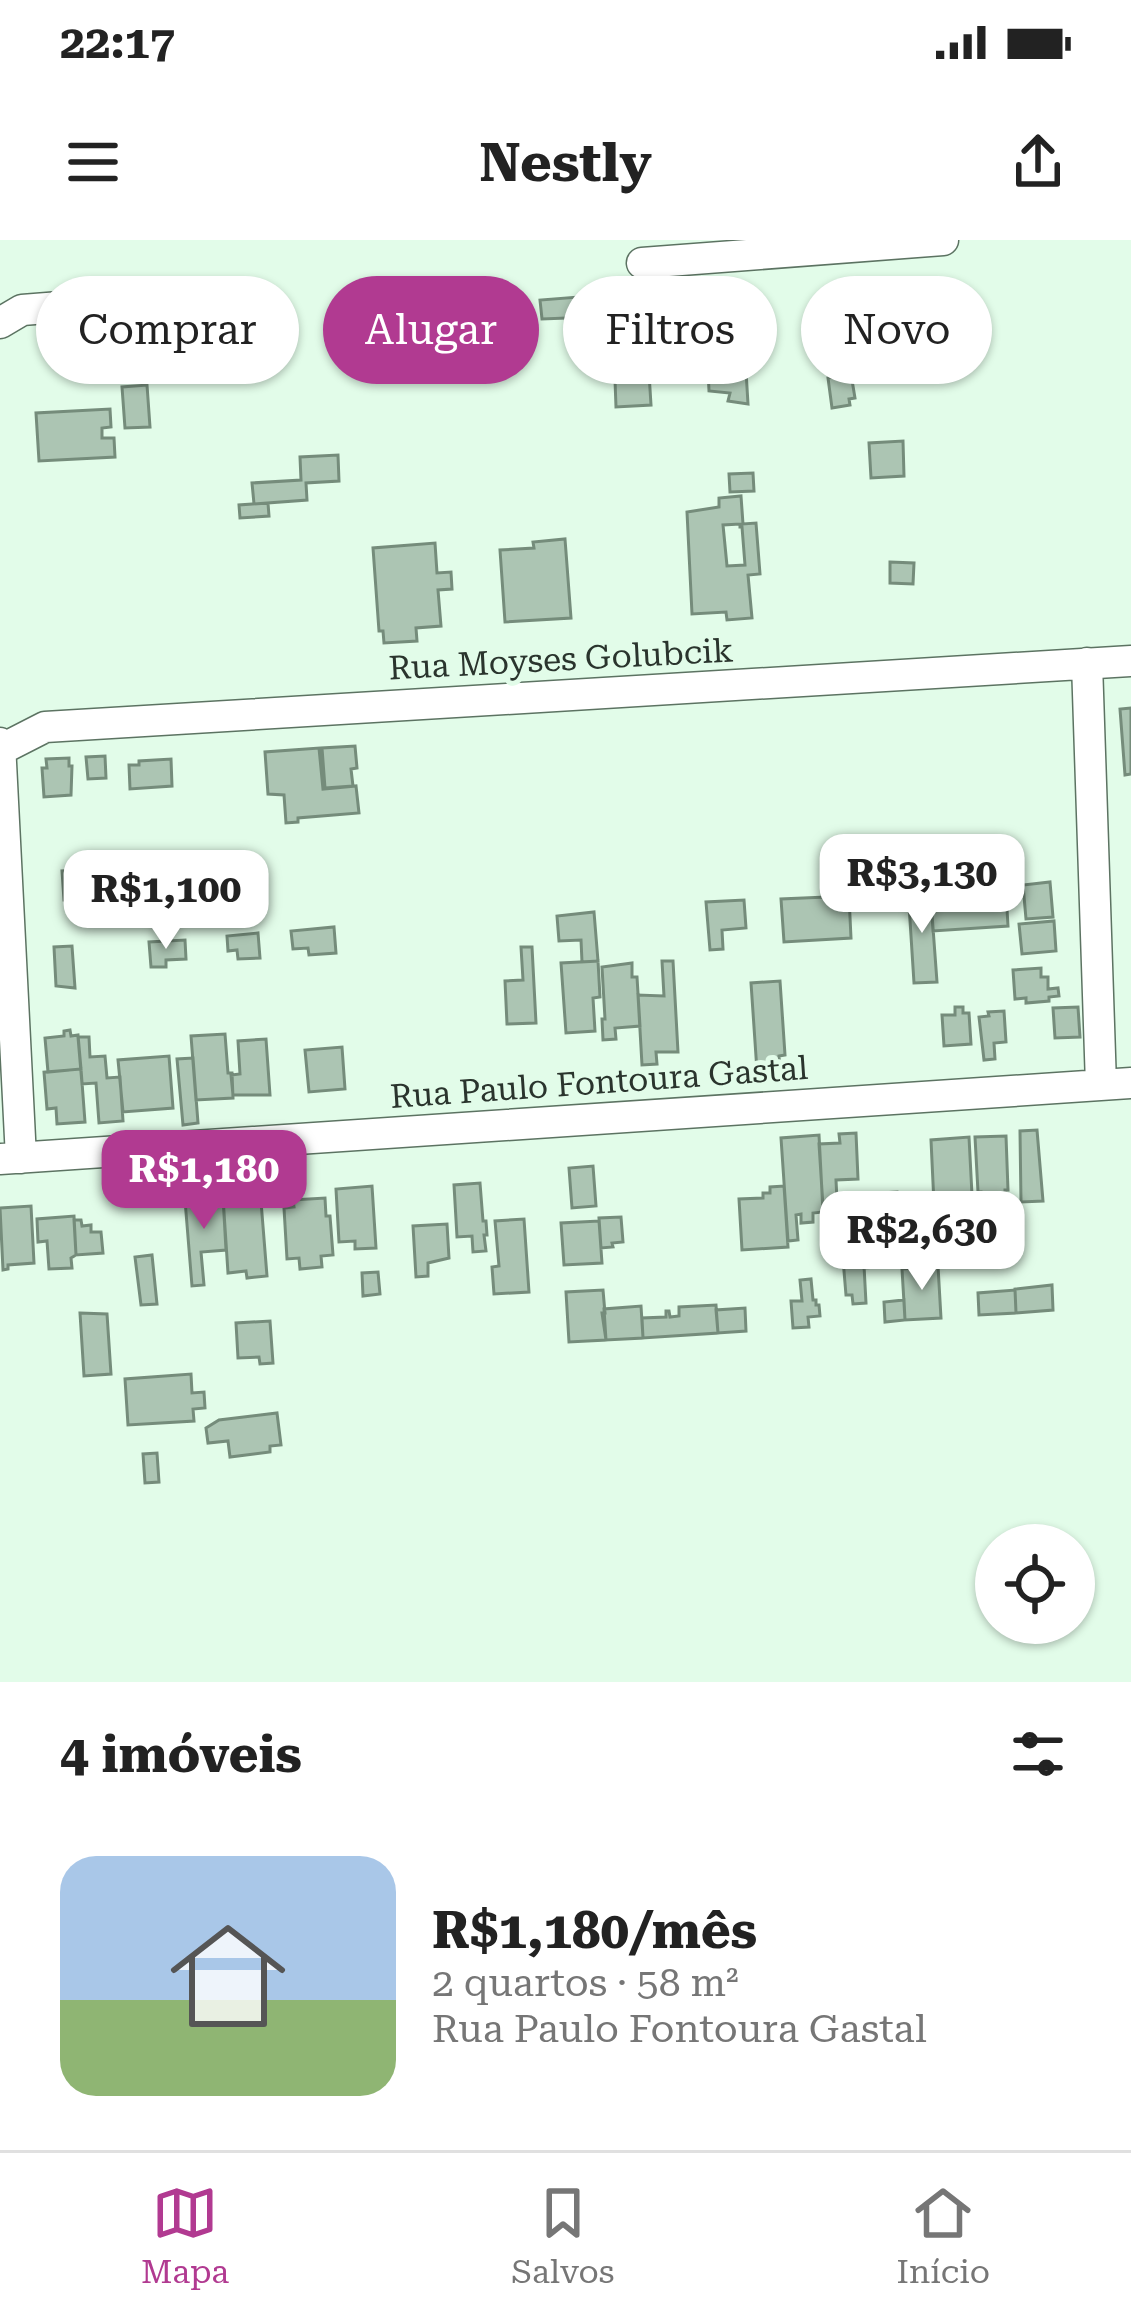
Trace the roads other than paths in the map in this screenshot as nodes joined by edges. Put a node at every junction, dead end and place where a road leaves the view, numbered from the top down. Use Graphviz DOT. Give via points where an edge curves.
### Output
graph roads {
  1 [pos="943,240"];
  2 [pos="642,263"];
  3 [pos="36,309"];
  4 [pos="0,323"];
  5 [pos="1131,661"];
  6 [pos="1087,663"];
  7 [pos="0,746"];
  8 [pos="1116,1084"];
  9 [pos="10,1158"];
  1 -- 2 [label="street"];
  3 -- 4 [label="street"];
  5 -- 6 [label="street, Rua Moyses Golubcik"];
  6 -- 7 [label="street, Rua Moyses Golubcik" via="45,727"];
  6 -- 8 [label="street"];
  7 -- 9 [label="street, Rua Moyses Golubcik"];
  8 -- 9 [label="street, Rua Paulo Fontoura Gastal"];
}
